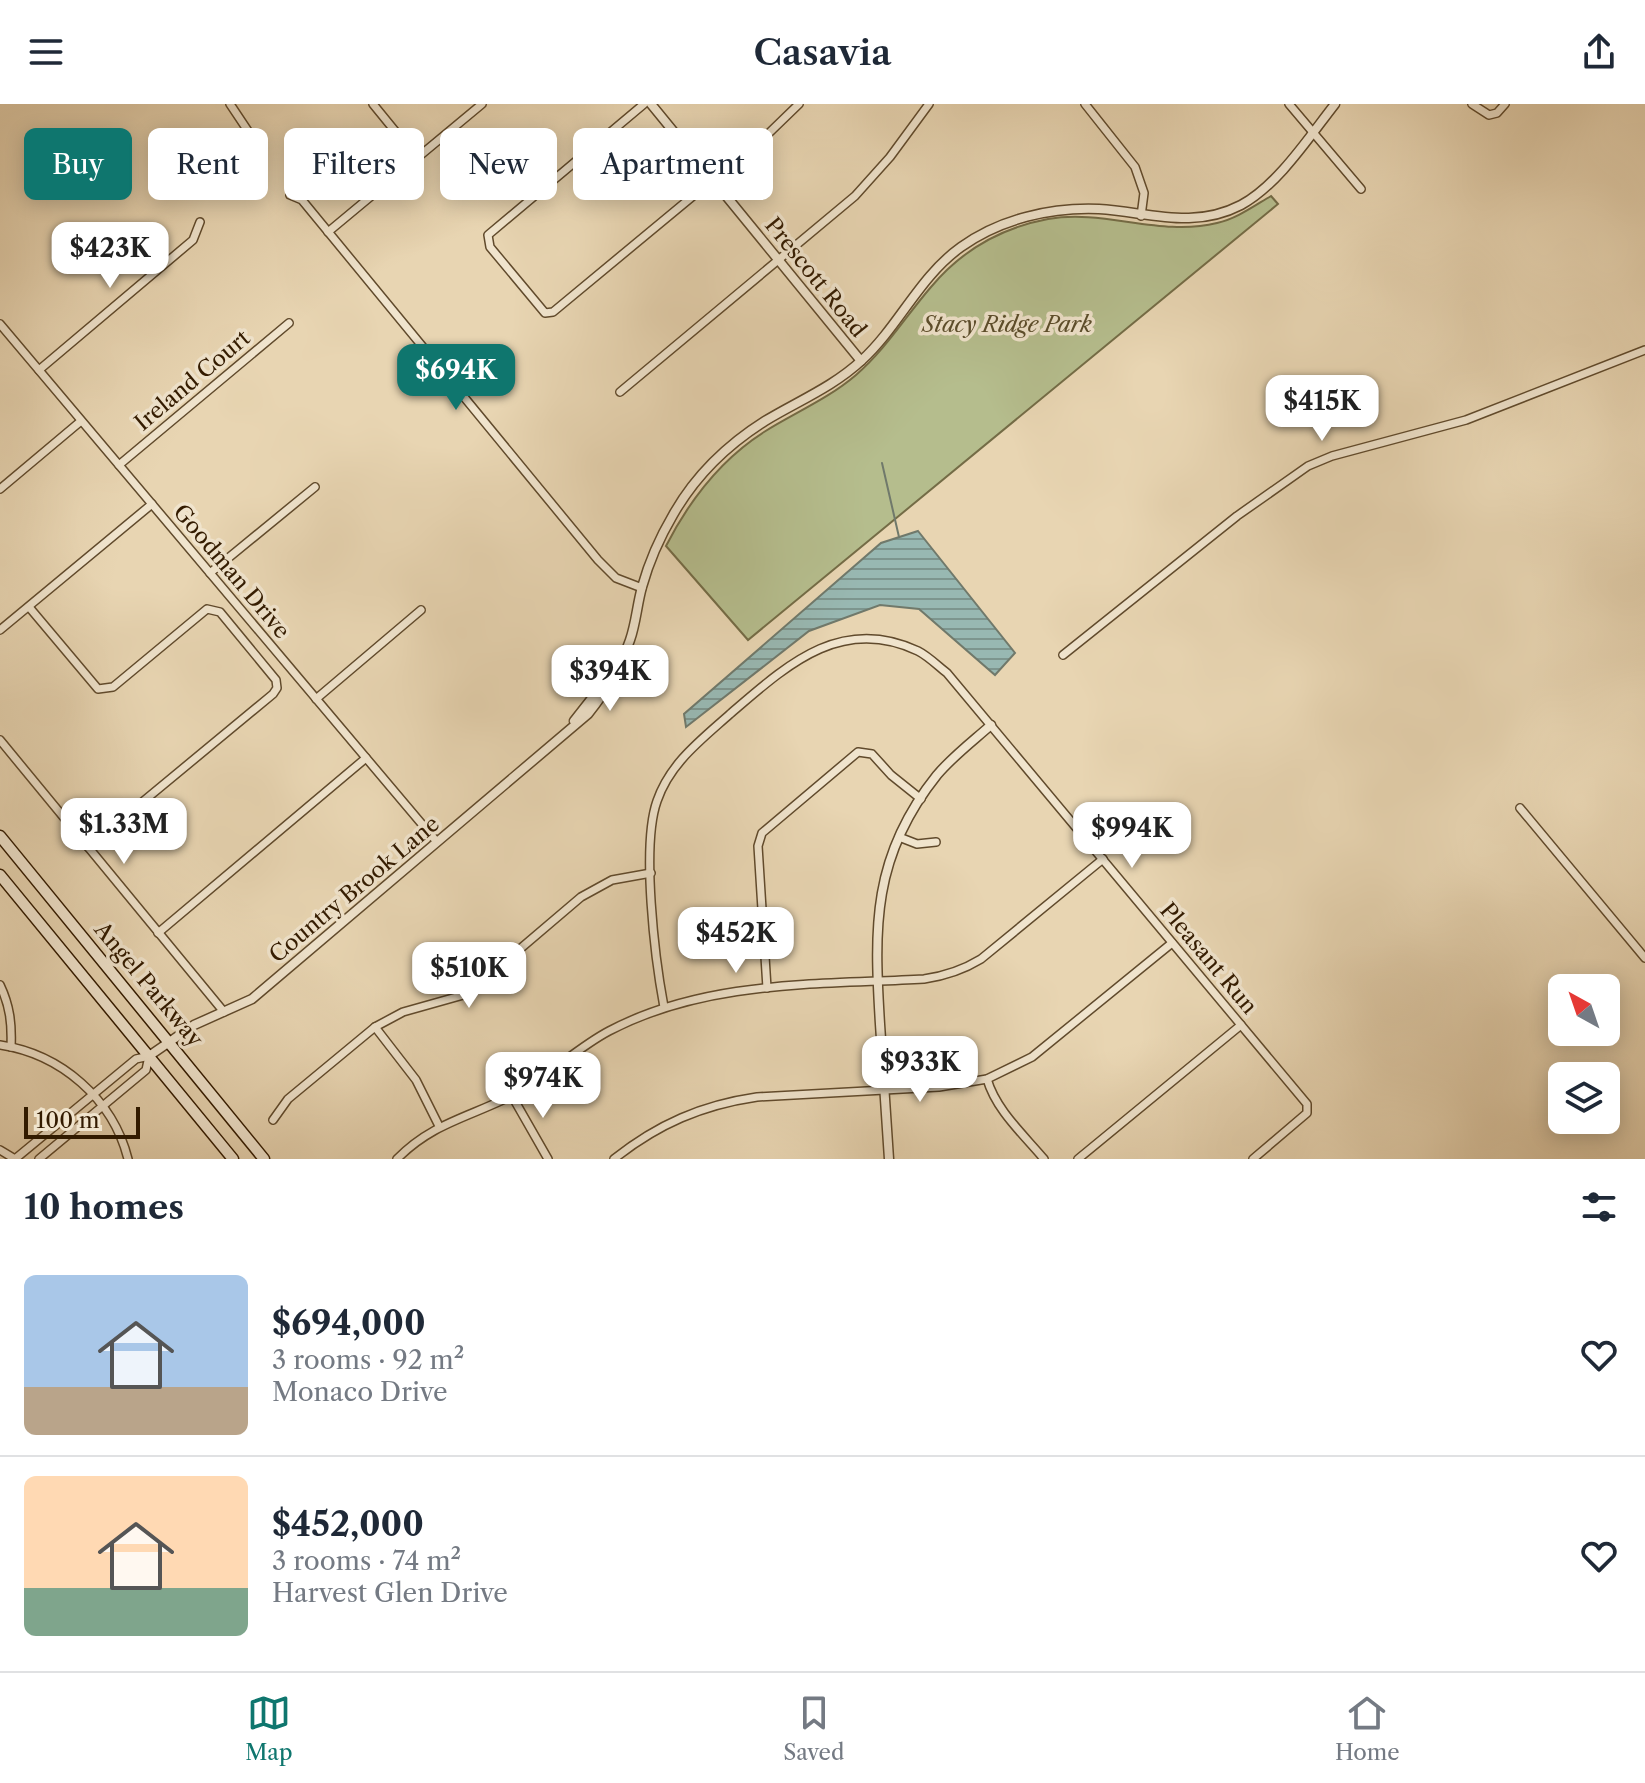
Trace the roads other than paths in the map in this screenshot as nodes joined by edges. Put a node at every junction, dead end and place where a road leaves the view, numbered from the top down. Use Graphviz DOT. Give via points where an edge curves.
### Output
graph roads {
  1 [pos="230,104"];
  2 [pos="373,104"];
  3 [pos="482,104"];
  4 [pos="644,104"];
  5 [pos="651,104"];
  6 [pos="799,104"];
  7 [pos="929,104"];
  8 [pos="1085,104"];
  9 [pos="1289,104"];
  10 [pos="1335,104"];
  11 [pos="1472,104"];
  12 [pos="1505,104"];
  13 [pos="246,128"];
  14 [pos="393,128"];
  15 [pos="615,128"];
  16 [pos="671,128"];
  17 [pos="773,129"];
  18 [pos="1312,132"];
  19 [pos="424,152"];
  20 [pos="573,163"];
  21 [pos="1361,189"];
  22 [pos="302,200"];
  23 [pos="366,200"];
  24 [pos="689,200"];
  25 [pos="730,200"];
  26 [pos="1141,216"];
  27 [pos="200,222"];
  28 [pos="328,232"];
  29 [pos="779,260"];
  30 [pos="289,323"];
  31 [pos="0,324"];
  32 [pos="8,334"];
  33 [pos="0,340"];
  34 [pos="1645,350"];
  35 [pos="861,361"];
  36 [pos="39,370"];
  37 [pos="620,392"];
  38 [pos="81,421"];
  39 [pos="119,465"];
  40 [pos="315,487"];
  41 [pos="0,489"];
  42 [pos="152,504"];
  43 [pos="210,573"];
  44 [pos="642,588"];
  45 [pos="29,607"];
  46 [pos="421,610"];
  47 [pos="0,630"];
  48 [pos="1063,655"];
  49 [pos="316,699"];
  50 [pos="991,725"];
  51 [pos="0,740"];
  52 [pos="366,758"];
  53 [pos="921,799"];
  54 [pos="1520,808"];
  55 [pos="0,836"];
  56 [pos="899,837"];
  57 [pos="437,842"];
  58 [pos="936,842"];
  59 [pos="88,847"];
  60 [pos="1103,859"];
  61 [pos="651,873"];
  62 [pos="0,875"];
  63 [pos="158,933"];
  64 [pos="1172,943"];
  65 [pos="1645,958"];
  66 [pos="877,982"];
  67 [pos="0,985"];
  68 [pos="767,988"];
  69 [pos="664,1007"];
  70 [pos="224,1012"];
  71 [pos="1241,1025"];
  72 [pos="375,1027"];
  73 [pos="171,1042"];
  74 [pos="0,1045"];
  75 [pos="11,1047"];
  76 [pos="149,1056"];
  77 [pos="987,1079"];
  78 [pos="885,1090"];
  79 [pos="93,1094"];
  80 [pos="512,1096"];
  81 [pos="103,1106"];
  82 [pos="273,1120"];
  83 [pos="439,1126"];
  84 [pos="0,1150"];
  85 [pos="15,1159"];
  86 [pos="39,1159"];
  87 [pos="128,1159"];
  88 [pos="233,1159"];
  89 [pos="264,1159"];
  90 [pos="397,1159"];
  91 [pos="548,1159"];
  92 [pos="614,1159"];
  93 [pos="889,1159"];
  94 [pos="1044,1159"];
  95 [pos="1078,1159"];
  96 [pos="1253,1159"];
  1 -- 13 [label="street"];
  2 -- 14 [label="street"];
  3 -- 19 [label="street"];
  4 -- 15 [label="street"];
  5 -- 16 [label="street, Prescott Road"];
  6 -- 17 [label="street"];
  7 -- 29 [label="street" via="864,186"];
  8 -- 26 [label="street" via="1135,167 1144,193"];
  9 -- 18 [label="street"];
  10 -- 18 [label="street, Country Brook Lane"];
  11 -- 12 [label="street" via="1492,115"];
  18 -- 21 [label="street"];
  18 -- 26 [label="street, Country Brook Lane" via="1267,186 1228,211 1198,219"];
  20 -- 24 [label="street" via="488,237 490,247 540,310 551,314"];
  22 -- 28 [label="street"];
  23 -- 28 [label="street"];
  25 -- 29 [label="street, Prescott Road"];
  26 -- 35 [label="street, Country Brook Lane" via="1059,210 980,235 932,272"];
  27 -- 36 [label="street" via="193,240"];
  28 -- 44 [label="street" via="598,560 616,578"];
  29 -- 35 [label="street, Prescott Road"];
  29 -- 37 [label="street"];
  30 -- 39 [label="street, Ireland Court"];
  31 -- 32 [label="street, Goodman Drive"];
  32 -- 33 [label="street"];
  32 -- 36 [label="street, Goodman Drive"];
  34 -- 48 [label="street" via="1466,420 1308,466"];
  35 -- 44 [label="street, Country Brook Lane" via="813,396 745,434 705,470 672,516"];
  36 -- 38 [label="street, Goodman Drive"];
  38 -- 39 [label="street, Goodman Drive"];
  38 -- 41 [label="street"];
  39 -- 42 [label="street, Goodman Drive"];
  40 -- 43 [label="street"];
  42 -- 43 [label="street, Goodman Drive"];
  42 -- 45 [label="street"];
  43 -- 49 [label="street, Goodman Drive"];
  44 -- 57 [label="street, Country Brook Lane" via="630,640 616,669 569,729"];
  45 -- 47 [label="street"];
  45 -- 59 [label="street" via="98,689 113,687 202,610 211,608 220,612 277,685 273,694"];
  46 -- 49 [label="street"];
  49 -- 52 [label="street, Goodman Drive"];
  50 -- 53 [label="street" via="950,762"];
  50 -- 60 [label="street, Pleasant Run"];
  50 -- 61 [label="street, Pleasant Run" via="947,673 920,652 869,639 812,651 770,681 673,769 652,818"];
  51 -- 59 [label="street"];
  52 -- 57 [label="street, Goodman Drive"];
  52 -- 63 [label="street"];
  53 -- 56 [label="street"];
  53 -- 68 [label="street" via="863,751 766,827 759,839"];
  54 -- 65 [label="street"];
  55 -- 73 [label="main road, Angel Parkway"];
  56 -- 58 [label="street" via="917,844"];
  56 -- 66 [label="street" via="879,902"];
  57 -- 70 [label="street, Country Brook Lane" via="252,999"];
  59 -- 63 [label="street"];
  60 -- 64 [label="street, Pleasant Run"];
  60 -- 66 [label="street" via="965,968 944,976"];
  61 -- 69 [label="street"];
  61 -- 72 [label="street" via="612,880 581,897 467,994 403,1012"];
  62 -- 76 [label="main road, Angel Parkway"];
  63 -- 70 [label="street"];
  64 -- 71 [label="street, Pleasant Run"];
  64 -- 77 [label="street" via="1032,1057"];
  66 -- 68 [label="street"];
  66 -- 78 [label="street"];
  67 -- 75 [label="street" via="12,1020"];
  68 -- 69 [label="street"];
  69 -- 80 [label="street" via="607,1032"];
  70 -- 73 [label="street, Country Brook Lane"];
  71 -- 95 [label="street"];
  71 -- 96 [label="street, Pleasant Run" via="1308,1109"];
  72 -- 82 [label="street" via="288,1099"];
  72 -- 83 [label="street" via="416,1080"];
  73 -- 76 [label="street, Country Brook Lane"];
  73 -- 89 [label="main road, Angel Parkway"];
  74 -- 75 [label="street"];
  75 -- 79 [label="street" via="55,1064"];
  76 -- 79 [label="street, Country Brook Lane" via="136,1059"];
  76 -- 81 [label="street, Country Brook Lane" via="146,1070"];
  76 -- 88 [label="main road, Angel Parkway"];
  77 -- 78 [label="street"];
  77 -- 94 [label="street" via="991,1094"];
  78 -- 92 [label="street" via="728,1101 671,1121"];
  78 -- 93 [label="street"];
  79 -- 81 [label="street"];
  79 -- 85 [label="street, Country Brook Lane"];
  80 -- 83 [label="street"];
  80 -- 91 [label="street"];
  81 -- 86 [label="street, Country Brook Lane"];
  81 -- 87 [label="street"];
  83 -- 90 [label="street"];
  84 -- 85 [label="street"];
}
